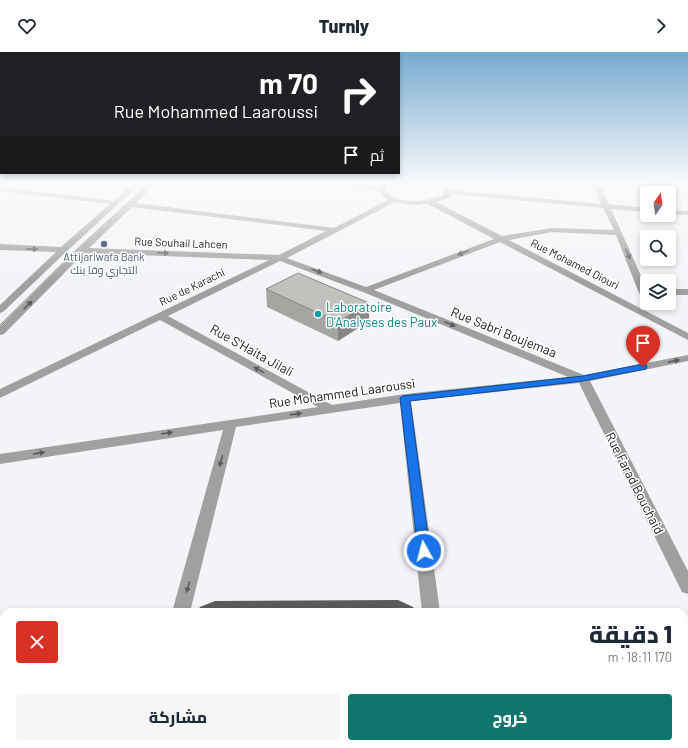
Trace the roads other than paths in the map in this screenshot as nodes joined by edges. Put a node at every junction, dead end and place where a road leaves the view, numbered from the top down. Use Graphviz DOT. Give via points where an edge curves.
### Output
graph roads {
  1 [pos="101,216"];
  2 [pos="118,216"];
  3 [pos="224,216"];
  4 [pos="361,216"];
  5 [pos="457,216"];
  6 [pos="610,216"];
  7 [pos="334,230"];
  8 [pos="619,233"];
  9 [pos="500,239"];
  10 [pos="0,247"];
  11 [pos="63,250"];
  12 [pos="82,250"];
  13 [pos="280,258"];
  14 [pos="640,280"];
  15 [pos="366,290"];
  16 [pos="676,292"];
  17 [pos="688,292"];
  18 [pos="640,296"];
  19 [pos="624,303"];
  20 [pos="0,310"];
  21 [pos="160,316"];
  22 [pos="0,332"];
  23 [pos="688,337"];
  24 [pos="688,358"];
  25 [pos="583,379"];
  26 [pos="0,394"];
  27 [pos="405,398"];
  28 [pos="330,409"];
  29 [pos="231,423"];
  30 [pos="0,459"];
  31 [pos="688,587"];
  32 [pos="182,608"];
  33 [pos="215,608"];
  34 [pos="400,608"];
  35 [pos="431,608"];
  1 -- 11 [label="street"];
  2 -- 12 [label="street"];
  3 -- 7 [label="street"];
  4 -- 7 [label="street, Rue de Karachi"];
  5 -- 9 [label="street, Rue Mohamed Diouri"];
  6 -- 8 [label="street"];
  7 -- 13 [label="street, Rue de Karachi"];
  8 -- 9 [label="street" via="552,230"];
  8 -- 14 [label="street, one-way"];
  9 -- 15 [label="street, one-way"];
  9 -- 19 [label="street, Rue Mohamed Diouri"];
  10 -- 11 [label="street, one-way"];
  11 -- 20 [label="street"];
  12 -- 13 [label="street, Rue Souhail Lahcen, one-way"];
  22 -- 12 [label="street, one-way"];
  13 -- 15 [label="street, Rue Sabri Boujemaa, one-way"];
  13 -- 21 [label="street, Rue de Karachi"];
  15 -- 25 [label="street, Rue Sabri Boujemaa, one-way"];
  16 -- 17 [label="street"];
  18 -- 19 [label="street"];
  19 -- 23 [label="street, Rue Mohamed Diouri"];
  21 -- 26 [label="street, Rue de Karachi"];
  28 -- 21 [label="street, Rue S'Haita Jilali, one-way"];
  25 -- 24 [label="street, Rue Mohammed Laaroussi, one-way"];
  25 -- 27 [label="street, Rue Mohammed Laaroussi"];
  25 -- 31 [label="street, Rue Farad Bouchaid"];
  27 -- 28 [label="street, Rue Mohammed Laaroussi"];
  27 -- 35 [label="street"];
  29 -- 28 [label="street, Rue Mohammed Laaroussi, one-way"];
  30 -- 29 [label="street, Rue Mohammed Laaroussi, one-way"];
  29 -- 32 [label="street, one-way"];
  33 -- 34 [label="main road"];
}
